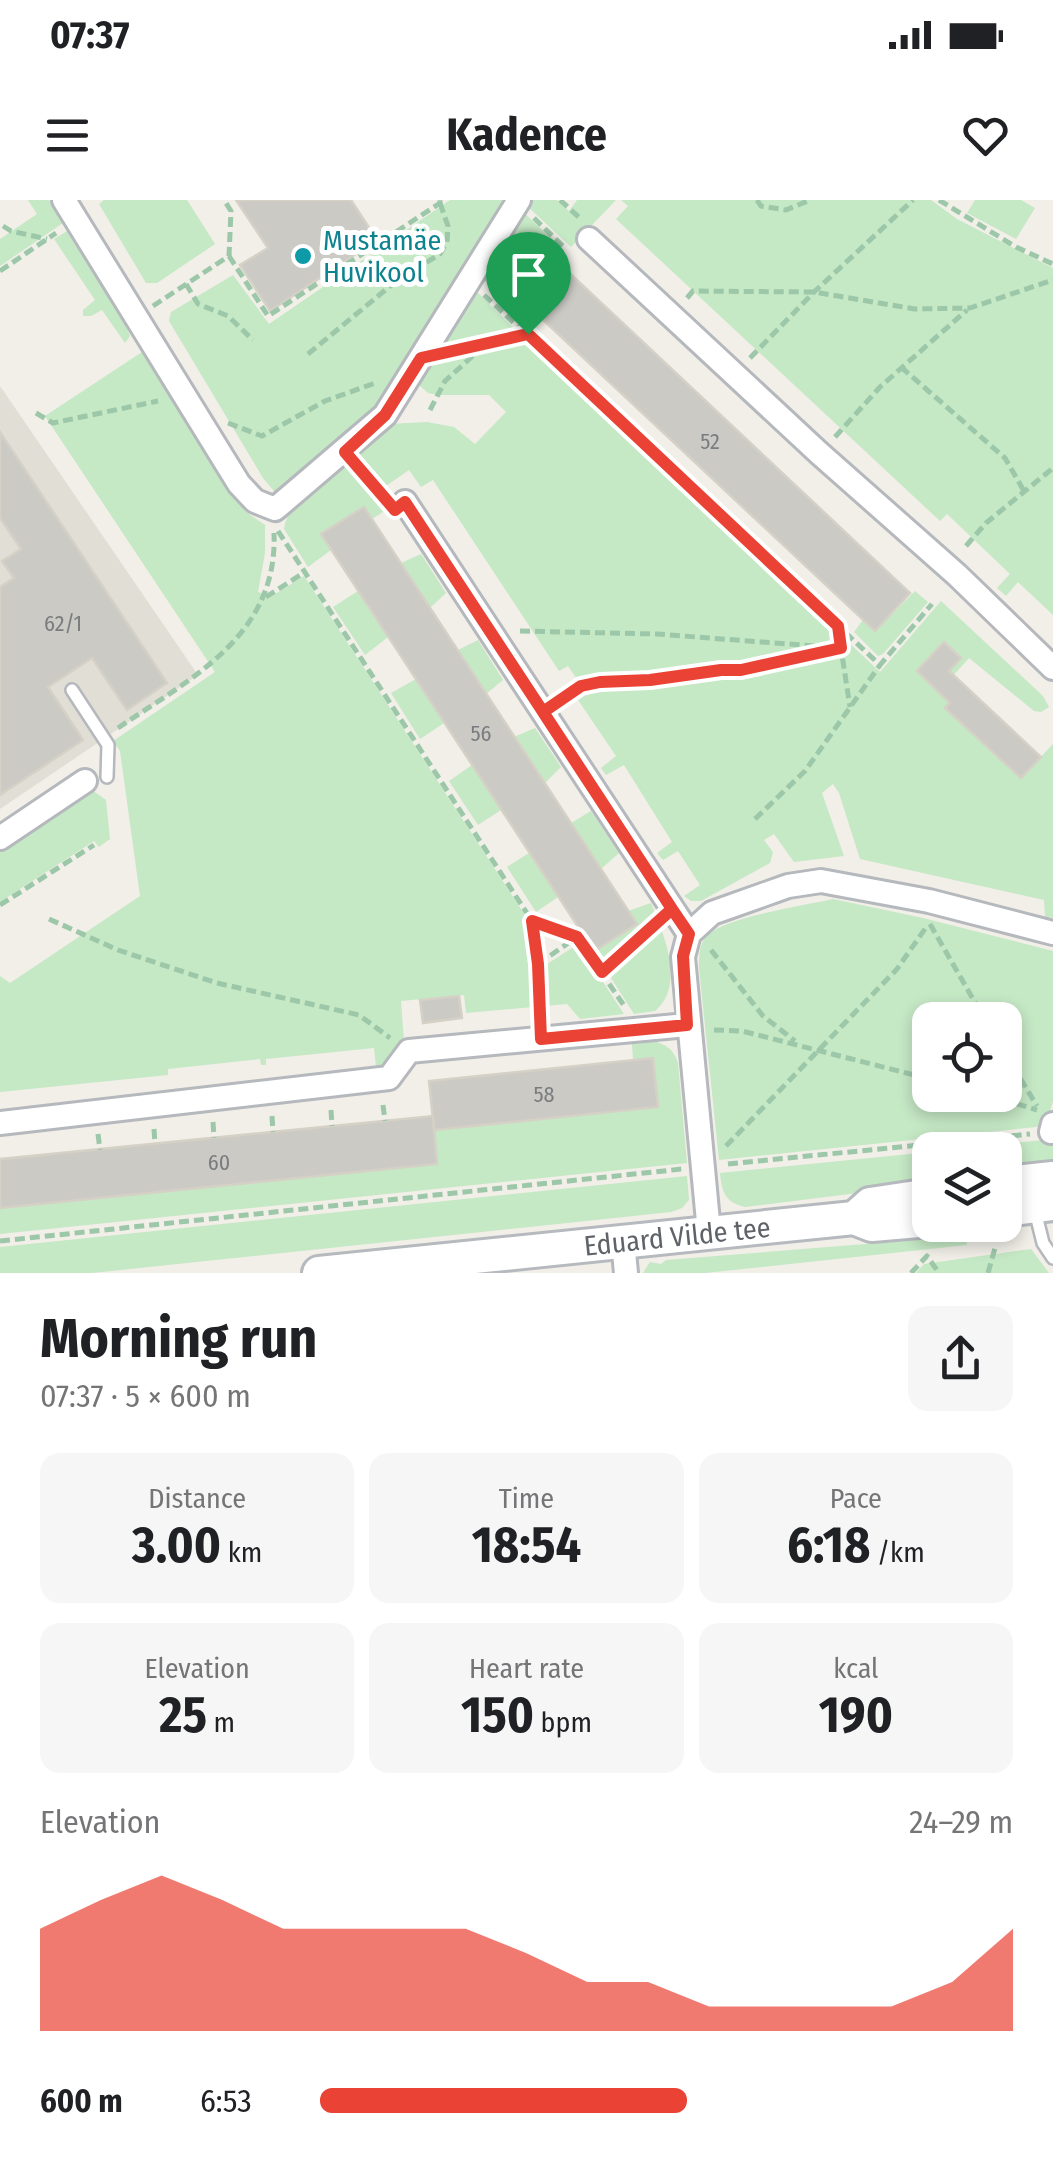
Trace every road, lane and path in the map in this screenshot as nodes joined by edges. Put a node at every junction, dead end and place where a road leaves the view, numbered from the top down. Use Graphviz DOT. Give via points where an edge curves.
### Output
graph roads {
  1 [pos="224,200"];
  2 [pos="758,200"];
  3 [pos="810,200"];
  4 [pos="913,200"];
  5 [pos="938,200"];
  6 [pos="440,201"];
  7 [pos="518,201"];
  8 [pos="70,210"];
  9 [pos="3,226"];
  10 [pos="47,239"];
  11 [pos="556,239"];
  12 [pos="589,239"];
  13 [pos="229,256"];
  14 [pos="1053,264"];
  15 [pos="0,270"];
  16 [pos="494,279"];
  17 [pos="1053,280"];
  18 [pos="186,284"];
  19 [pos="814,292"];
  20 [pos="150,307"];
  21 [pos="970,308"];
  22 [pos="671,315"];
  23 [pos="507,317"];
  24 [pos="528,334"];
  25 [pos="253,340"];
  26 [pos="487,343"];
  27 [pos="308,354"];
  28 [pos="417,364"];
  29 [pos="901,367"];
  30 [pos="734,374"];
  31 [pos="183,396"];
  32 [pos="430,410"];
  33 [pos="36,413"];
  34 [pos="220,420"];
  35 [pos="345,452"];
  36 [pos="819,453"];
  37 [pos="1053,468"];
  38 [pos="1024,491"];
  39 [pos="405,502"];
  40 [pos="966,546"];
  41 [pos="305,572"];
  42 [pos="264,599"];
  43 [pos="932,604"];
  44 [pos="838,626"];
  45 [pos="490,631"];
  46 [pos="841,648"];
  47 [pos="880,665"];
  48 [pos="1053,668"];
  49 [pos="72,690"];
  50 [pos="850,710"];
  51 [pos="543,712"];
  52 [pos="103,738"];
  53 [pos="96,779"];
  54 [pos="755,819"];
  55 [pos="0,838"];
  56 [pos="94,845"];
  57 [pos="929,900"];
  58 [pos="0,905"];
  59 [pos="672,909"];
  60 [pos="48,919"];
  61 [pos="532,921"];
  62 [pos="930,926"];
  63 [pos="1053,933"];
  64 [pos="689,934"];
  65 [pos="577,937"];
  66 [pos="538,964"];
  67 [pos="602,972"];
  68 [pos="974,1002"];
  69 [pos="687,1025"];
  70 [pos="636,1030"];
  71 [pos="541,1039"];
  72 [pos="802,1045"];
  73 [pos="820,1049"];
  74 [pos="409,1051"];
  75 [pos="912,1074"];
  76 [pos="1022,1080"];
  77 [pos="384,1104"];
  78 [pos="330,1110"];
  79 [pos="1022,1110"];
  80 [pos="272,1116"];
  81 [pos="385,1121"];
  82 [pos="214,1122"];
  83 [pos="1048,1122"];
  84 [pos="0,1123"];
  85 [pos="332,1126"];
  86 [pos="154,1128"];
  87 [pos="273,1132"];
  88 [pos="98,1134"];
  89 [pos="214,1138"];
  90 [pos="155,1144"];
  91 [pos="100,1150"];
  92 [pos="718,1154"];
  93 [pos="720,1165"];
  94 [pos="687,1169"];
  95 [pos="1053,1178"];
  96 [pos="1022,1181"];
  97 [pos="912,1198"];
  98 [pos="854,1218"];
  99 [pos="1025,1220"];
  100 [pos="912,1222"];
  101 [pos="709,1232"];
  102 [pos="0,1241"];
  103 [pos="624,1257"];
  104 [pos="1053,1258"];
  105 [pos="319,1273"];
  106 [pos="911,1273"];
  107 [pos="939,1273"];
  108 [pos="988,1273"];
  1 -- 13 [label="path"];
  2 -- 3 [label="path" via="786,210"];
  4 -- 19 [label="path"];
  5 -- 14 [label="path"];
  6 -- 13 [label="path" via="268,316"];
  6 -- 27 [label="path" via="448,226 440,254"];
  7 -- 11 [label="path"];
  7 -- 28 [label="street"];
  8 -- 10 [label="path"];
  8 -- 31 [label="street"];
  9 -- 10 [label="path"];
  10 -- 15 [label="path"];
  11 -- 12 [label="path" via="568,251"];
  11 -- 16 [label="path"];
  12 -- 22 [label="street"];
  13 -- 18 [label="path"];
  17 -- 21 [label="path"];
  18 -- 20 [label="path"];
  18 -- 25 [label="path" via="198,304 228,316"];
  19 -- 21 [label="path" via="916,309"];
  19 -- 22 [label="path" via="693,291"];
  19 -- 30 [label="path"];
  21 -- 29 [label="path"];
  22 -- 30 [label="street"];
  23 -- 24 [label="path"];
  24 -- 26 [label="path"];
  24 -- 44 [label="path"];
  26 -- 28 [label="path"];
  26 -- 32 [label="path" via="445,381"];
  28 -- 34 [label="path" via="262,436"];
  28 -- 35 [label="street" via="385,415"];
  29 -- 36 [label="path"];
  29 -- 38 [label="path" via="1005,458"];
  30 -- 36 [label="street"];
  31 -- 33 [label="path" via="53,423"];
  31 -- 35 [label="street" via="240,484 275,510"];
  35 -- 39 [label="path" via="395,510"];
  36 -- 48 [label="street"];
  37 -- 38 [label="path"];
  38 -- 40 [label="path"];
  39 -- 45 [label="street"];
  41 -- 42 [label="path"];
  41 -- 42 [label="path" via="274,524"];
  41 -- 61 [label="path"];
  42 -- 52 [label="path" via="231,648"];
  43 -- 47 [label="path"];
  44 -- 46 [label="path"];
  44 -- 47 [label="path"];
  45 -- 46 [label="path" via="657,634"];
  45 -- 51 [label="street"];
  46 -- 50 [label="path"];
  46 -- 51 [label="path" via="741,670 581,686"];
  47 -- 50 [label="path"];
  49 -- 52 [label="lane"];
  50 -- 54 [label="path" via="805,771"];
  51 -- 59 [label="street"];
  52 -- 53 [label="lane" via="108,744"];
  53 -- 55 [label="street"];
  56 -- 58 [label="path"];
  57 -- 62 [label="path"];
  57 -- 63 [label="street"];
  57 -- 64 [label="street" via="820,881 712,913"];
  59 -- 64 [label="street"];
  59 -- 67 [label="path"];
  60 -- 74 [label="path" via="217,983 359,1015"];
  61 -- 65 [label="path"];
  61 -- 66 [label="path"];
  62 -- 68 [label="path"];
  62 -- 73 [label="path"];
  64 -- 69 [label="street" via="683,956"];
  64 -- 72 [label="path" via="707,945 763,1016"];
  65 -- 66 [label="path"];
  65 -- 67 [label="path"];
  66 -- 71 [label="path"];
  67 -- 70 [label="path"];
  69 -- 70 [label="street"];
  69 -- 72 [label="path"];
  69 -- 101 [label="street"];
  70 -- 71 [label="street"];
  71 -- 74 [label="street"];
  72 -- 73 [label="path"];
  73 -- 75 [label="path"];
  73 -- 92 [label="path"];
  74 -- 84 [label="street" via="389,1078"];
  76 -- 83 [label="path"];
  77 -- 81 [label="path"];
  78 -- 85 [label="path"];
  79 -- 83 [label="path"];
  80 -- 87 [label="path"];
  82 -- 89 [label="path"];
  83 -- 93 [label="path"];
  86 -- 90 [label="path"];
  88 -- 91 [label="path"];
  94 -- 102 [label="path"];
  95 -- 96 [label="street"];
  97 -- 98 [label="street, Eduard Vilde tee" via="870,1204"];
  98 -- 100 [label="street, Eduard Vilde tee" via="872,1225"];
  98 -- 101 [label="street, Eduard Vilde tee"];
  99 -- 104 [label="lane"];
  99 -- 108 [label="path"];
  101 -- 103 [label="street, Eduard Vilde tee"];
  103 -- 105 [label="street, Eduard Vilde tee"];
  106 -- 107 [label="path" via="927,1256"];
}
